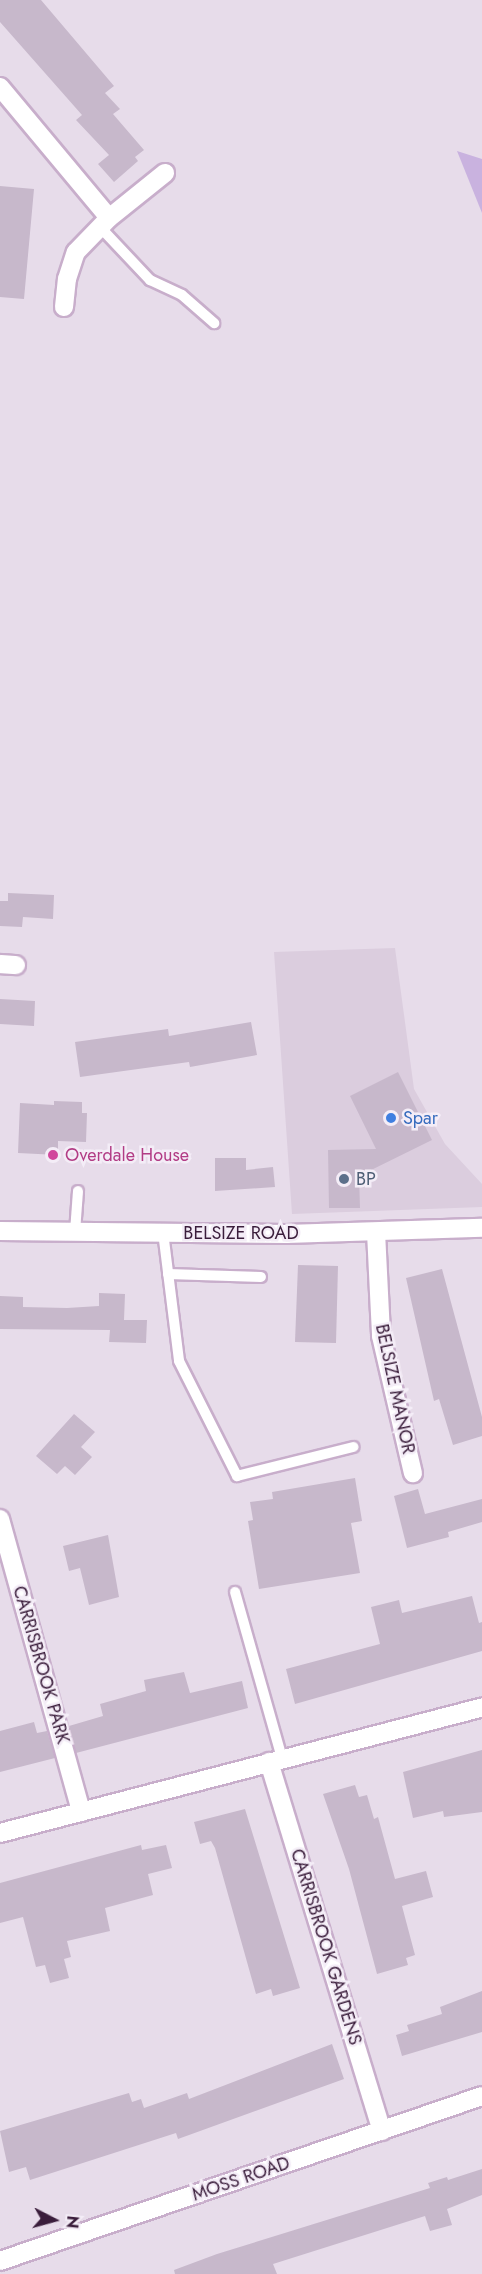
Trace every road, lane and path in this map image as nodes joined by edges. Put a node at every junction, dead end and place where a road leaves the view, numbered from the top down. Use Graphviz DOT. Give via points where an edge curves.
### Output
graph roads {
  1 [pos="0,87"];
  2 [pos="165,173"];
  3 [pos="105,222"];
  4 [pos="64,307"];
  5 [pos="214,322"];
  6 [pos="78,1191"];
  7 [pos="482,1228"];
  8 [pos="0,1231"];
  9 [pos="75,1232"];
  10 [pos="163,1232"];
  11 [pos="376,1232"];
  12 [pos="168,1274"];
  13 [pos="261,1277"];
  14 [pos="353,1447"];
  15 [pos="413,1473"];
  16 [pos="0,1519"];
  17 [pos="235,1592"];
  18 [pos="482,1707"];
  19 [pos="275,1760"];
  20 [pos="81,1812"];
  21 [pos="0,1833"];
  22 [pos="482,2096"];
  23 [pos="382,2131"];
  24 [pos="0,2261"];
  1 -- 3 [label="street"];
  2 -- 3 [label="street"];
  3 -- 4 [label="street" via="76,252 67,279"];
  3 -- 5 [label="lane" via="150,280 182,295"];
  6 -- 9 [label="lane"];
  7 -- 11 [label="street, BELSIZE ROAD"];
  8 -- 9 [label="street, BELSIZE ROAD"];
  9 -- 10 [label="street, BELSIZE ROAD"];
  10 -- 11 [label="street, BELSIZE ROAD"];
  10 -- 12 [label="lane"];
  11 -- 15 [label="street, BELSIZE MANOR" via="381,1336"];
  12 -- 13 [label="lane"];
  12 -- 14 [label="lane" via="179,1361 237,1476"];
  16 -- 20 [label="street, CARRISBROOK PARK"];
  17 -- 19 [label="lane"];
  18 -- 19 [label="street"];
  19 -- 20 [label="street"];
  19 -- 23 [label="street, CARRISBROOK GARDENS"];
  20 -- 21 [label="street"];
  22 -- 23 [label="street, MOSS ROAD"];
  23 -- 24 [label="street, MOSS ROAD"];
}
